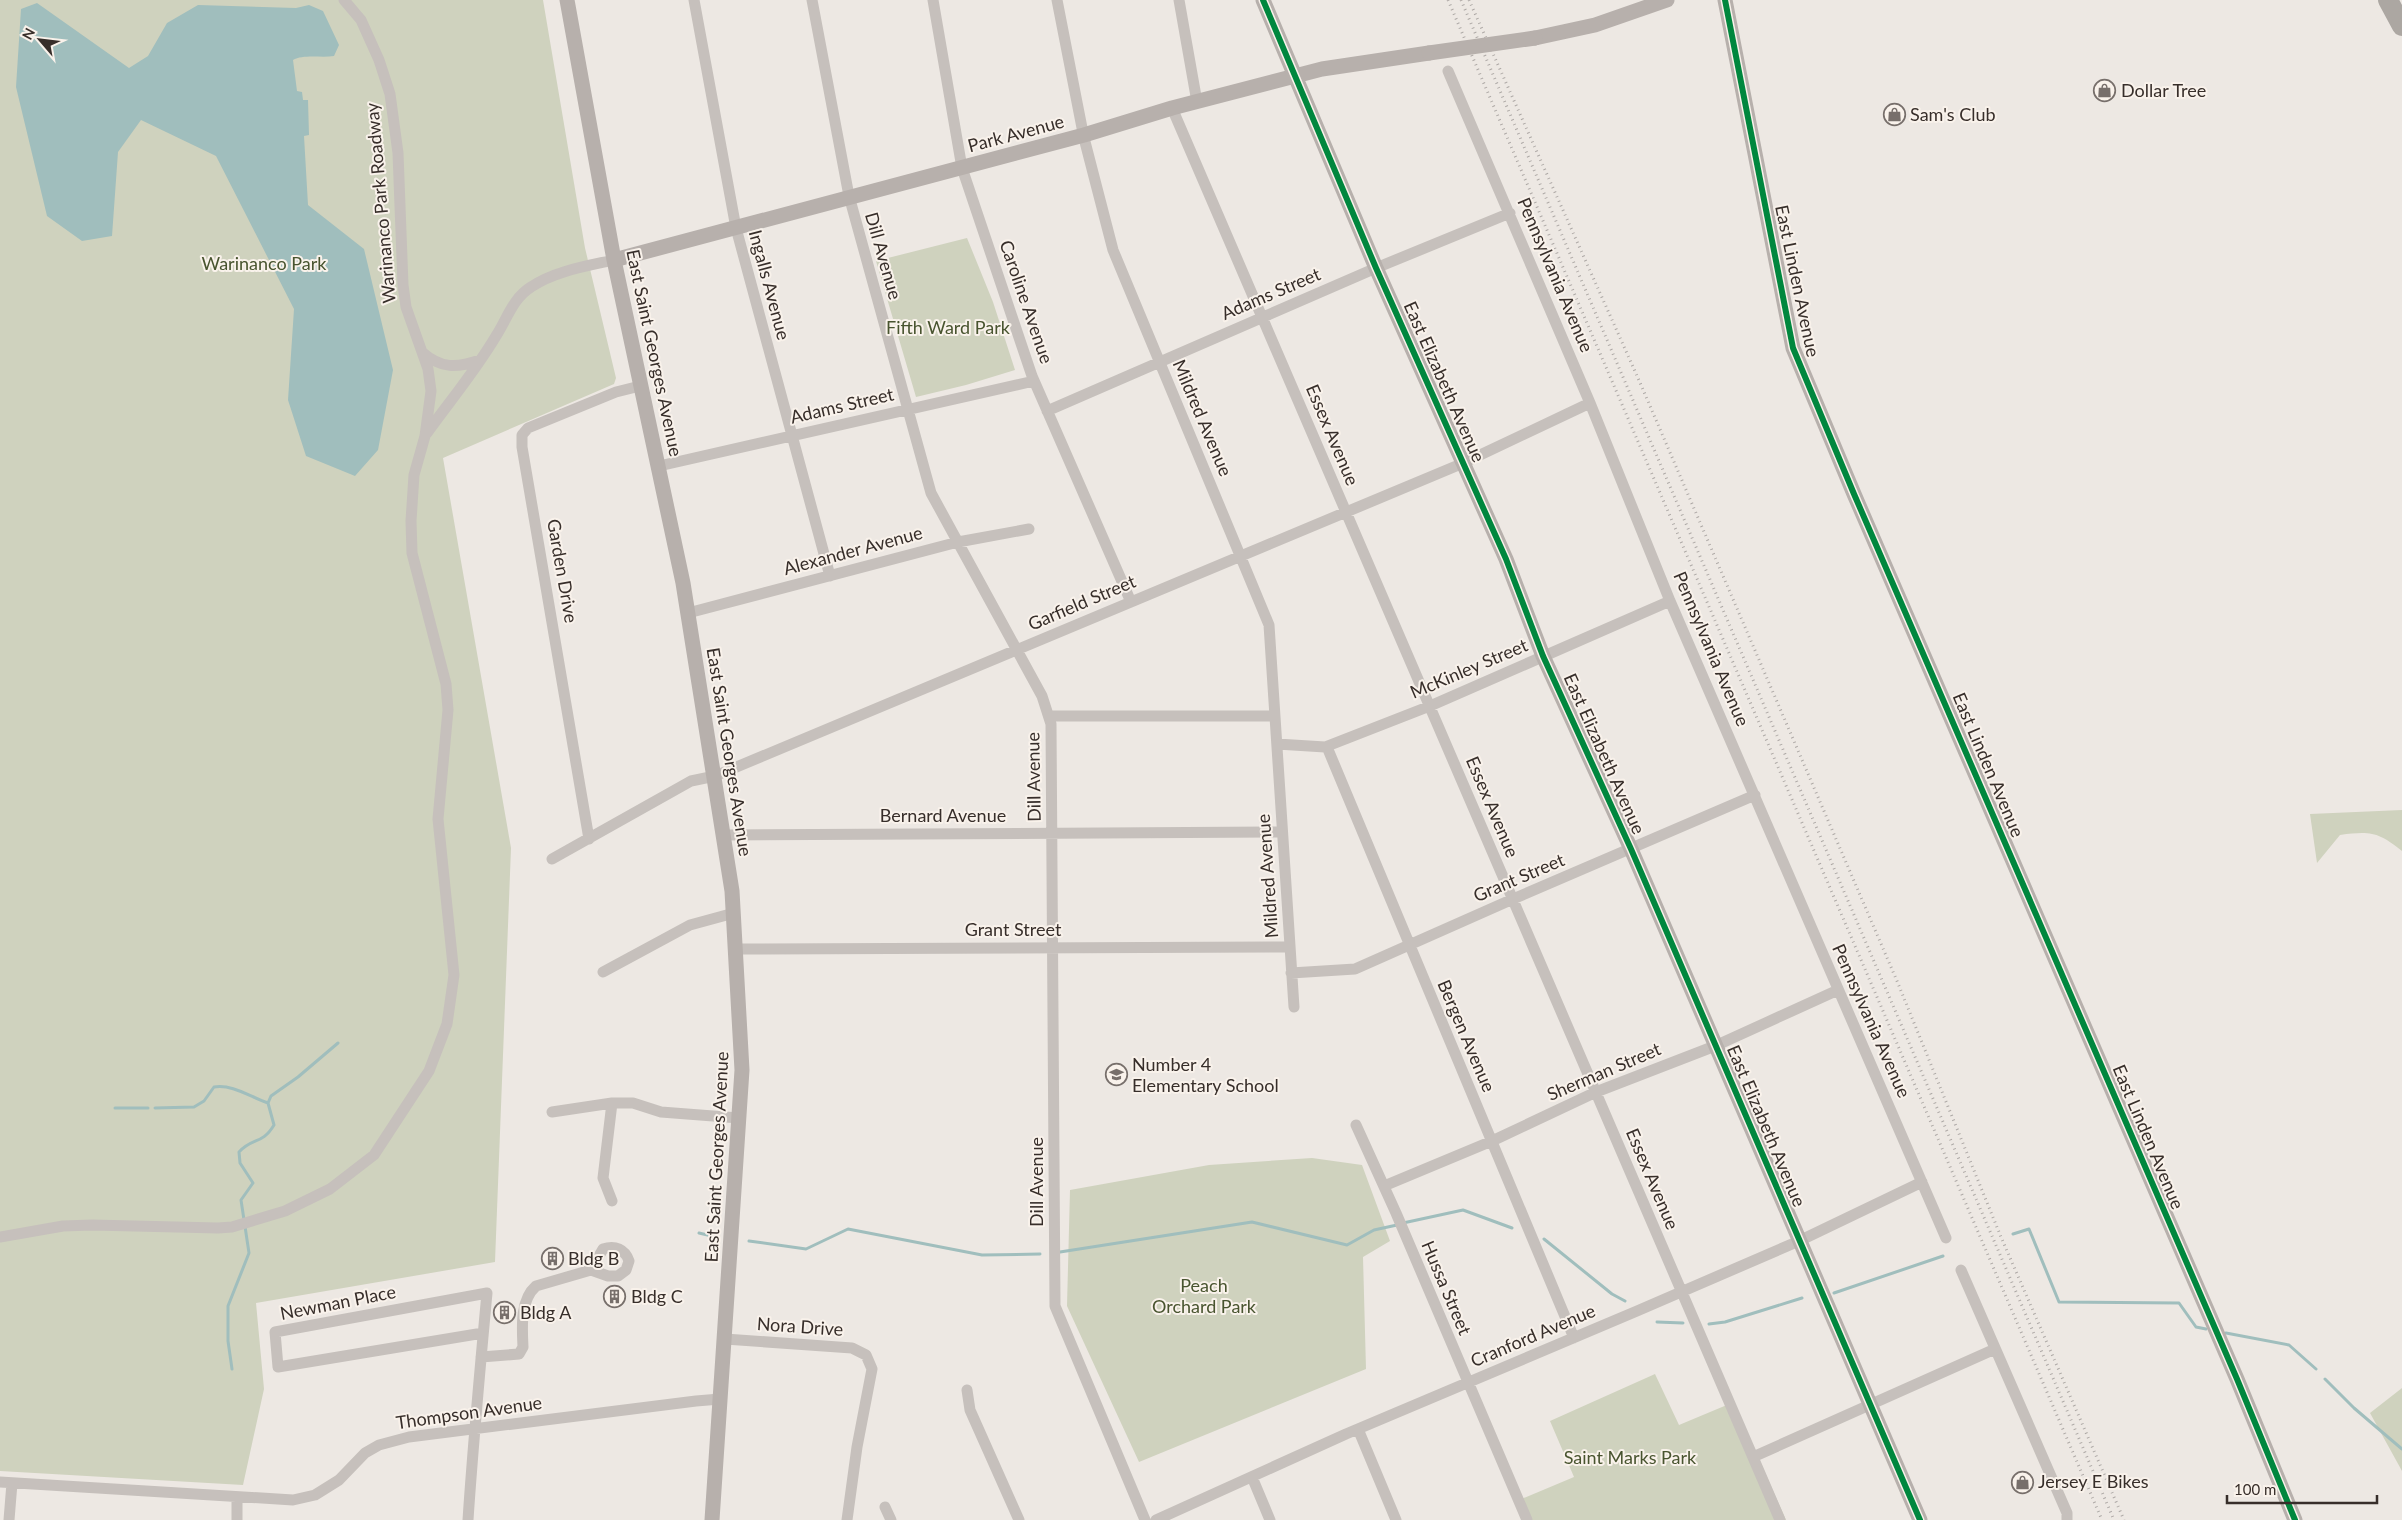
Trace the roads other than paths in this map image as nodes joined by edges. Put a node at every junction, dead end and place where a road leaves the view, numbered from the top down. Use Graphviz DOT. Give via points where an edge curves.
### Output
graph roads {
  1 [pos="344,0"];
  2 [pos="567,0"];
  3 [pos="694,0"];
  4 [pos="812,0"];
  5 [pos="933,0"];
  6 [pos="1057,0"];
  7 [pos="1179,0"];
  8 [pos="1263,0"];
  9 [pos="1667,0"];
  10 [pos="1725,0"];
  11 [pos="2388,0"];
  12 [pos="2402,26"];
  13 [pos="1448,71"];
  14 [pos="1294,77"];
  15 [pos="1197,102"];
  16 [pos="1172,108"];
  17 [pos="1084,135"];
  18 [pos="962,168"];
  19 [pos="849,198"];
  20 [pos="1510,213"];
  21 [pos="736,228"];
  22 [pos="614,260"];
  23 [pos="1376,268"];
  24 [pos="1262,317"];
  25 [pos="422,352"];
  26 [pos="480,360"];
  27 [pos="1160,363"];
  28 [pos="1034,381"];
  29 [pos="640,386"];
  30 [pos="1590,403"];
  31 [pos="908,409"];
  32 [pos="1047,411"];
  33 [pos="425,436"];
  34 [pos="792,436"];
  35 [pos="1464,462"];
  36 [pos="659,466"];
  37 [pos="1346,512"];
  38 [pos="1029,529"];
  39 [pos="958,542"];
  40 [pos="1242,556"];
  41 [pos="830,576"];
  42 [pos="1670,601"];
  43 [pos="1131,602"];
  44 [pos="688,613"];
  45 [pos="1017,650"];
  46 [pos="1543,656"];
  47 [pos="1430,706"];
  48 [pos="1049,716"];
  49 [pos="1275,716"];
  50 [pos="1277,744"];
  51 [pos="1327,747"];
  52 [pos="715,776"];
  53 [pos="1755,795"];
  54 [pos="1282,832"];
  55 [pos="1052,833"];
  56 [pos="724,835"];
  57 [pos="589,839"];
  58 [pos="1630,849"];
  59 [pos="552,859"];
  60 [pos="1513,899"];
  61 [pos="734,913"];
  62 [pos="1410,945"];
  63 [pos="1290,946"];
  64 [pos="1053,948"];
  65 [pos="736,949"];
  66 [pos="603,972"];
  67 [pos="1291,973"];
  68 [pos="1838,990"];
  69 [pos="1294,1007"];
  70 [pos="1715,1046"];
  71 [pos="1596,1092"];
  72 [pos="612,1103"];
  73 [pos="552,1112"];
  74 [pos="739,1118"];
  75 [pos="1356,1125"];
  76 [pos="1492,1141"];
  77 [pos="1922,1182"];
  78 [pos="1384,1186"];
  79 [pos="612,1201"];
  80 [pos="0,1237"];
  81 [pos="1946,1238"];
  82 [pos="1799,1241"];
  83 [pos="591,1270"];
  84 [pos="1960,1270"];
  85 [pos="1681,1290"];
  86 [pos="483,1333"];
  87 [pos="1574,1338"];
  88 [pos="725,1339"];
  89 [pos="1995,1349"];
  90 [pos="481,1357"];
  91 [pos="1468,1383"];
  92 [pos="967,1390"];
  93 [pos="720,1399"];
  94 [pos="1869,1406"];
  95 [pos="474,1429"];
  96 [pos="1358,1429"];
  97 [pos="1753,1458"];
  98 [pos="1252,1477"];
  99 [pos="0,1482"];
  100 [pos="12,1483"];
  101 [pos="237,1497"];
  102 [pos="885,1507"];
  103 [pos="2067,1517"];
  104 [pos="10,1520"];
  105 [pos="237,1520"];
  106 [pos="468,1520"];
  107 [pos="712,1520"];
  108 [pos="848,1520"];
  109 [pos="891,1520"];
  110 [pos="1019,1520"];
  111 [pos="1145,1520"];
  112 [pos="1156,1520"];
  113 [pos="1270,1520"];
  114 [pos="1396,1520"];
  115 [pos="1527,1520"];
  116 [pos="1780,1520"];
  117 [pos="1920,1520"];
  118 [pos="2295,1520"];
  1 -- 25 [label="street, Warinanco Park Roadway" via="361,20 390,94 398,153 403,285 406,307"];
  2 -- 22 [label="street, East Saint Georges Avenue"];
  3 -- 21 [label="street, Ingalls Avenue"];
  4 -- 19 [label="street, Dill Avenue"];
  5 -- 18 [label="street, Caroline Avenue"];
  6 -- 17 [label="street, Mildred Avenue"];
  7 -- 15 [label="street"];
  8 -- 14 [label="street, East Elizabeth Avenue" via="1282,40"];
  9 -- 14 [label="street, Park Avenue, bridge" via="1595,25 1535,38 1322,68"];
  10 -- 118 [label="street, East Linden Avenue" via="1793,348"];
  11 -- 12 [label="highway"];
  13 -- 20 [label="street, Pennsylvania Avenue"];
  14 -- 15 [label="street, Park Avenue"];
  14 -- 23 [label="street, East Elizabeth Avenue"];
  15 -- 16 [label="street, Park Avenue"];
  16 -- 17 [label="street, Park Avenue"];
  16 -- 24 [label="street, Essex Avenue"];
  17 -- 18 [label="street, Park Avenue"];
  17 -- 27 [label="street, Mildred Avenue" via="1113,250"];
  18 -- 19 [label="street, Park Avenue"];
  18 -- 28 [label="street, Caroline Avenue"];
  19 -- 21 [label="street, Park Avenue"];
  19 -- 31 [label="street, Dill Avenue"];
  20 -- 23 [label="street, Adams Street"];
  20 -- 30 [label="street, Pennsylvania Avenue"];
  21 -- 22 [label="street, Park Avenue"];
  21 -- 34 [label="street, Ingalls Avenue"];
  22 -- 26 [label="street, Warinanco Park Roadway" via="577,268 530,287 517,299"];
  22 -- 29 [label="street, East Saint Georges Avenue"];
  23 -- 24 [label="street, Adams Street"];
  23 -- 35 [label="street, East Elizabeth Avenue"];
  24 -- 27 [label="street, Adams Street"];
  24 -- 37 [label="street, Essex Avenue"];
  25 -- 26 [label="street" via="450,367"];
  25 -- 33 [label="street, Warinanco Park Roadway" via="431,391"];
  26 -- 33 [label="street, Warinanco Park Roadway"];
  27 -- 32 [label="street, Adams Street"];
  27 -- 40 [label="street, Mildred Avenue"];
  28 -- 31 [label="street, Adams Street"];
  28 -- 32 [label="street, Caroline Avenue"];
  29 -- 36 [label="street, East Saint Georges Avenue"];
  29 -- 57 [label="street, Garden Drive" via="616,392 528,428 522,435"];
  30 -- 35 [label="street, Garfield Street"];
  30 -- 42 [label="street, Pennsylvania Avenue"];
  31 -- 34 [label="street, Adams Street"];
  31 -- 39 [label="street, Dill Avenue" via="932,492"];
  32 -- 43 [label="street, Caroline Avenue"];
  33 -- 80 [label="street, Warinanco Park Roadway" via="414,475 412,553 446,684 448,710 438,819 454,975 447,1024 429,1071 374,1155 330,1189 285,1211 232,1227 63,1226"];
  34 -- 36 [label="street, Adams Street"];
  34 -- 41 [label="street, Ingalls Avenue"];
  35 -- 37 [label="street, Garfield Street"];
  35 -- 46 [label="street, East Elizabeth Avenue"];
  36 -- 44 [label="street, East Saint Georges Avenue"];
  37 -- 40 [label="street, Garfield Street"];
  37 -- 47 [label="street, Essex Avenue"];
  38 -- 39 [label="street, Alexander Avenue"];
  39 -- 41 [label="street, Alexander Avenue"];
  39 -- 45 [label="street, Dill Avenue"];
  40 -- 43 [label="street, Garfield Street"];
  40 -- 49 [label="street, Mildred Avenue" via="1269,625"];
  41 -- 44 [label="street, Alexander Avenue"];
  42 -- 46 [label="street, McKinley Street"];
  42 -- 53 [label="street, Pennsylvania Avenue"];
  43 -- 45 [label="street, Garfield Street"];
  44 -- 52 [label="street, East Saint Georges Avenue"];
  45 -- 48 [label="street, Dill Avenue"];
  45 -- 52 [label="street, Garfield Street"];
  46 -- 47 [label="street, McKinley Street"];
  46 -- 58 [label="street, East Elizabeth Avenue"];
  47 -- 51 [label="street, McKinley Street"];
  47 -- 60 [label="street, Essex Avenue"];
  48 -- 49 [label="street"];
  48 -- 55 [label="street, Dill Avenue"];
  49 -- 50 [label="street, Mildred Avenue"];
  50 -- 51 [label="street, McKinley Street"];
  50 -- 54 [label="street, Mildred Avenue"];
  51 -- 62 [label="street, Bergen Avenue"];
  52 -- 56 [label="street, East Saint Georges Avenue"];
  52 -- 57 [label="street, Garfield Street" via="691,781"];
  53 -- 58 [label="street, Grant Street"];
  53 -- 68 [label="street, Pennsylvania Avenue"];
  54 -- 55 [label="street, Bernard Avenue"];
  54 -- 63 [label="street, Mildred Avenue"];
  55 -- 56 [label="street, Bernard Avenue"];
  55 -- 64 [label="street, Dill Avenue"];
  56 -- 61 [label="street, East Saint Georges Avenue"];
  57 -- 59 [label="street, Garfield Street"];
  58 -- 60 [label="street, Grant Street"];
  58 -- 70 [label="street, East Elizabeth Avenue"];
  60 -- 62 [label="street, Grant Street"];
  60 -- 71 [label="street, Essex Avenue"];
  61 -- 65 [label="street, East Saint Georges Avenue"];
  61 -- 66 [label="street" via="690,925"];
  62 -- 67 [label="street, Grant Street" via="1355,969"];
  62 -- 76 [label="street, Bergen Avenue"];
  63 -- 64 [label="street, Grant Street"];
  63 -- 67 [label="street, Mildred Avenue"];
  64 -- 65 [label="street, Grant Street"];
  64 -- 111 [label="street, Dill Avenue" via="1055,1306"];
  65 -- 74 [label="street, East Saint Georges Avenue" via="742,1070"];
  67 -- 69 [label="street, Mildred Avenue"];
  68 -- 70 [label="street, Sherman Street"];
  68 -- 77 [label="street, Pennsylvania Avenue"];
  70 -- 71 [label="street, Sherman Street"];
  70 -- 82 [label="street, East Elizabeth Avenue"];
  71 -- 76 [label="street, Sherman Street"];
  71 -- 85 [label="street, Essex Avenue"];
  72 -- 73 [label="street"];
  72 -- 74 [label="street" via="633,1103 661,1112"];
  72 -- 79 [label="street" via="603,1178"];
  74 -- 88 [label="street, East Saint Georges Avenue"];
  75 -- 78 [label="street, Hussa Street"];
  76 -- 78 [label="street, Sherman Street"];
  76 -- 87 [label="street, Bergen Avenue"];
  77 -- 81 [label="street, Pennsylvania Avenue"];
  77 -- 82 [label="street, Cranford Avenue"];
  78 -- 91 [label="street, Hussa Street"];
  82 -- 85 [label="street, Cranford Avenue"];
  82 -- 94 [label="street, East Elizabeth Avenue"];
  83 -- 90 [label="street" via="536,1286 525,1302 519,1354"];
  84 -- 89 [label="street"];
  85 -- 87 [label="street, Cranford Avenue"];
  85 -- 97 [label="street, Essex Avenue"];
  86 -- 86 [label="street, Newman Place" via="487,1293 275,1332 278,1367"];
  86 -- 90 [label="street, Newman Place"];
  87 -- 91 [label="street, Cranford Avenue"];
  88 -- 93 [label="street, East Saint Georges Avenue"];
  88 -- 108 [label="street, Nora Drive" via="852,1348 860,1350 870,1362 872,1369 857,1447"];
  89 -- 94 [label="street"];
  89 -- 103 [label="street"];
  90 -- 95 [label="street, Newman Place"];
  91 -- 96 [label="street, Cranford Avenue"];
  91 -- 115 [label="street, Hussa Street"];
  92 -- 110 [label="street" via="970,1410"];
  93 -- 95 [label="street, Thompson Avenue"];
  93 -- 107 [label="street, East Saint Georges Avenue"];
  94 -- 97 [label="street"];
  94 -- 117 [label="street, East Elizabeth Avenue"];
  95 -- 101 [label="street, Thompson Avenue" via="409,1437 379,1445 365,1453 339,1480 315,1495 293,1500"];
  95 -- 106 [label="street, Newman Place"];
  96 -- 98 [label="street, Cranford Avenue"];
  96 -- 114 [label="street"];
  97 -- 116 [label="street, Essex Avenue"];
  98 -- 112 [label="street, Cranford Avenue"];
  98 -- 113 [label="street"];
  99 -- 100 [label="street, Thompson Avenue"];
  100 -- 101 [label="street, Thompson Avenue"];
  100 -- 104 [label="street"];
  101 -- 105 [label="street"];
  102 -- 109 [label="street"];
}
